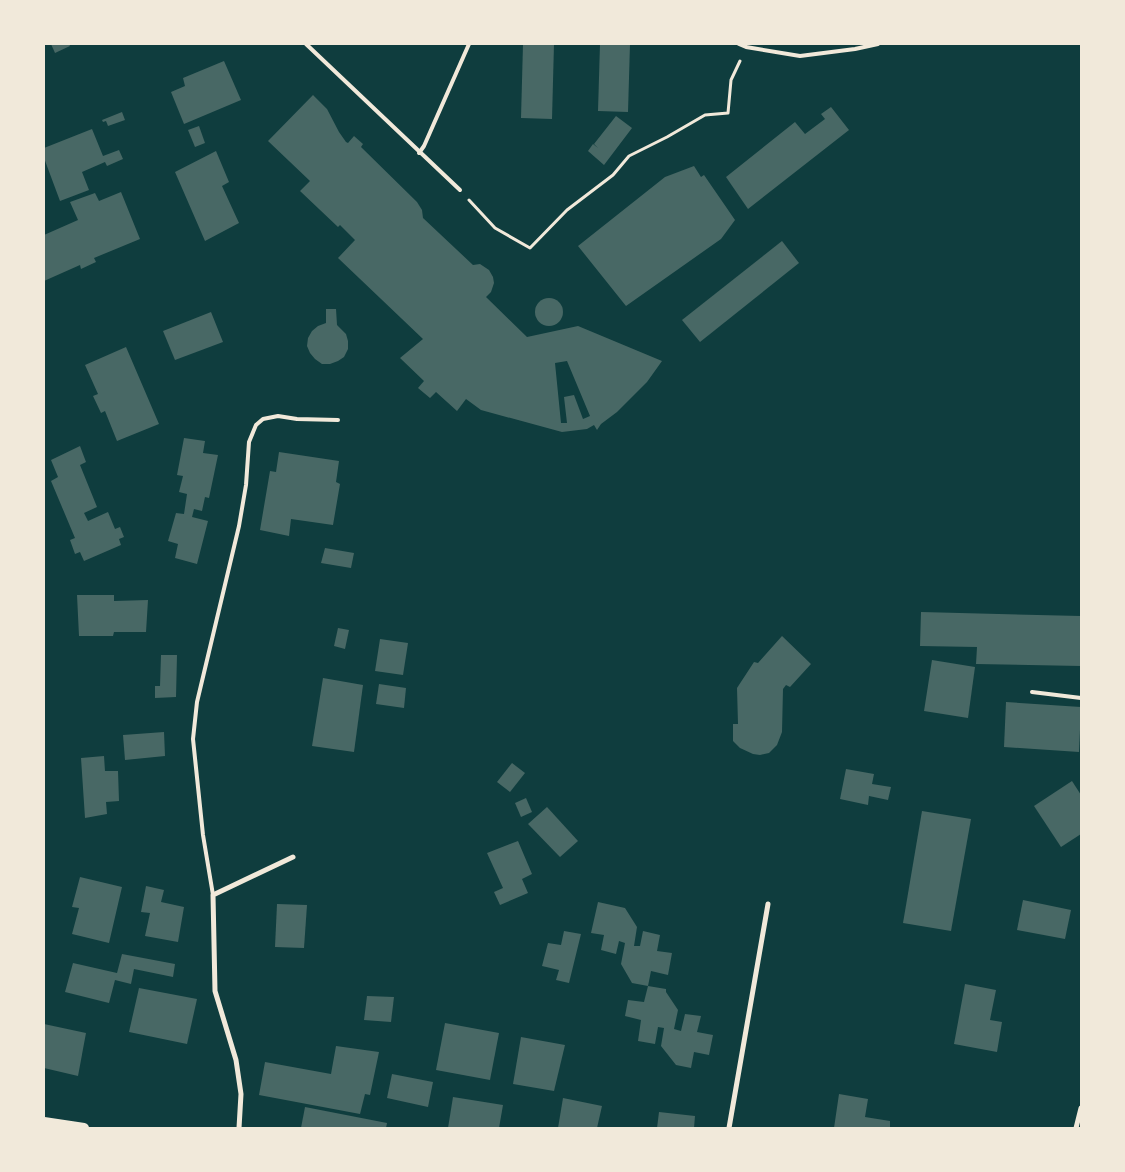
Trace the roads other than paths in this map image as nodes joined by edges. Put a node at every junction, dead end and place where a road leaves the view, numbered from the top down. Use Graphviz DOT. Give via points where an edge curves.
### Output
graph roads {
  1 [pos="306,44"];
  2 [pos="469,44"];
  3 [pos="739,44"];
  4 [pos="878,44"];
  5 [pos="856,46"];
  6 [pos="419,153"];
  7 [pos="460,190"];
  8 [pos="338,420"];
  9 [pos="1032,692"];
  10 [pos="1081,698"];
  11 [pos="294,857"];
  12 [pos="213,895"];
  13 [pos="768,904"];
  14 [pos="1081,1108"];
  15 [pos="44,1122"];
  16 [pos="58,1126"];
  17 [pos="84,1128"];
  18 [pos="239,1128"];
  19 [pos="729,1128"];
  20 [pos="1076,1128"];
  1 -- 6 [label="lane"];
  2 -- 6 [label="lane"];
  3 -- 5 [label="lane" via="800,56"];
  4 -- 5 [label="lane"];
  6 -- 7 [label="lane"];
  8 -- 12 [label="lane" via="278,416 263,419 256,424 249,442 239,526 197,702 193,739"];
  9 -- 10 [label="lane"];
  11 -- 12 [label="street"];
  12 -- 18 [label="street" via="214,991 236,1060 241,1094"];
  13 -- 19 [label="street"];
  14 -- 20 [label="street"];
  15 -- 16 [label="main road"];
  16 -- 17 [label="main road"];
}
